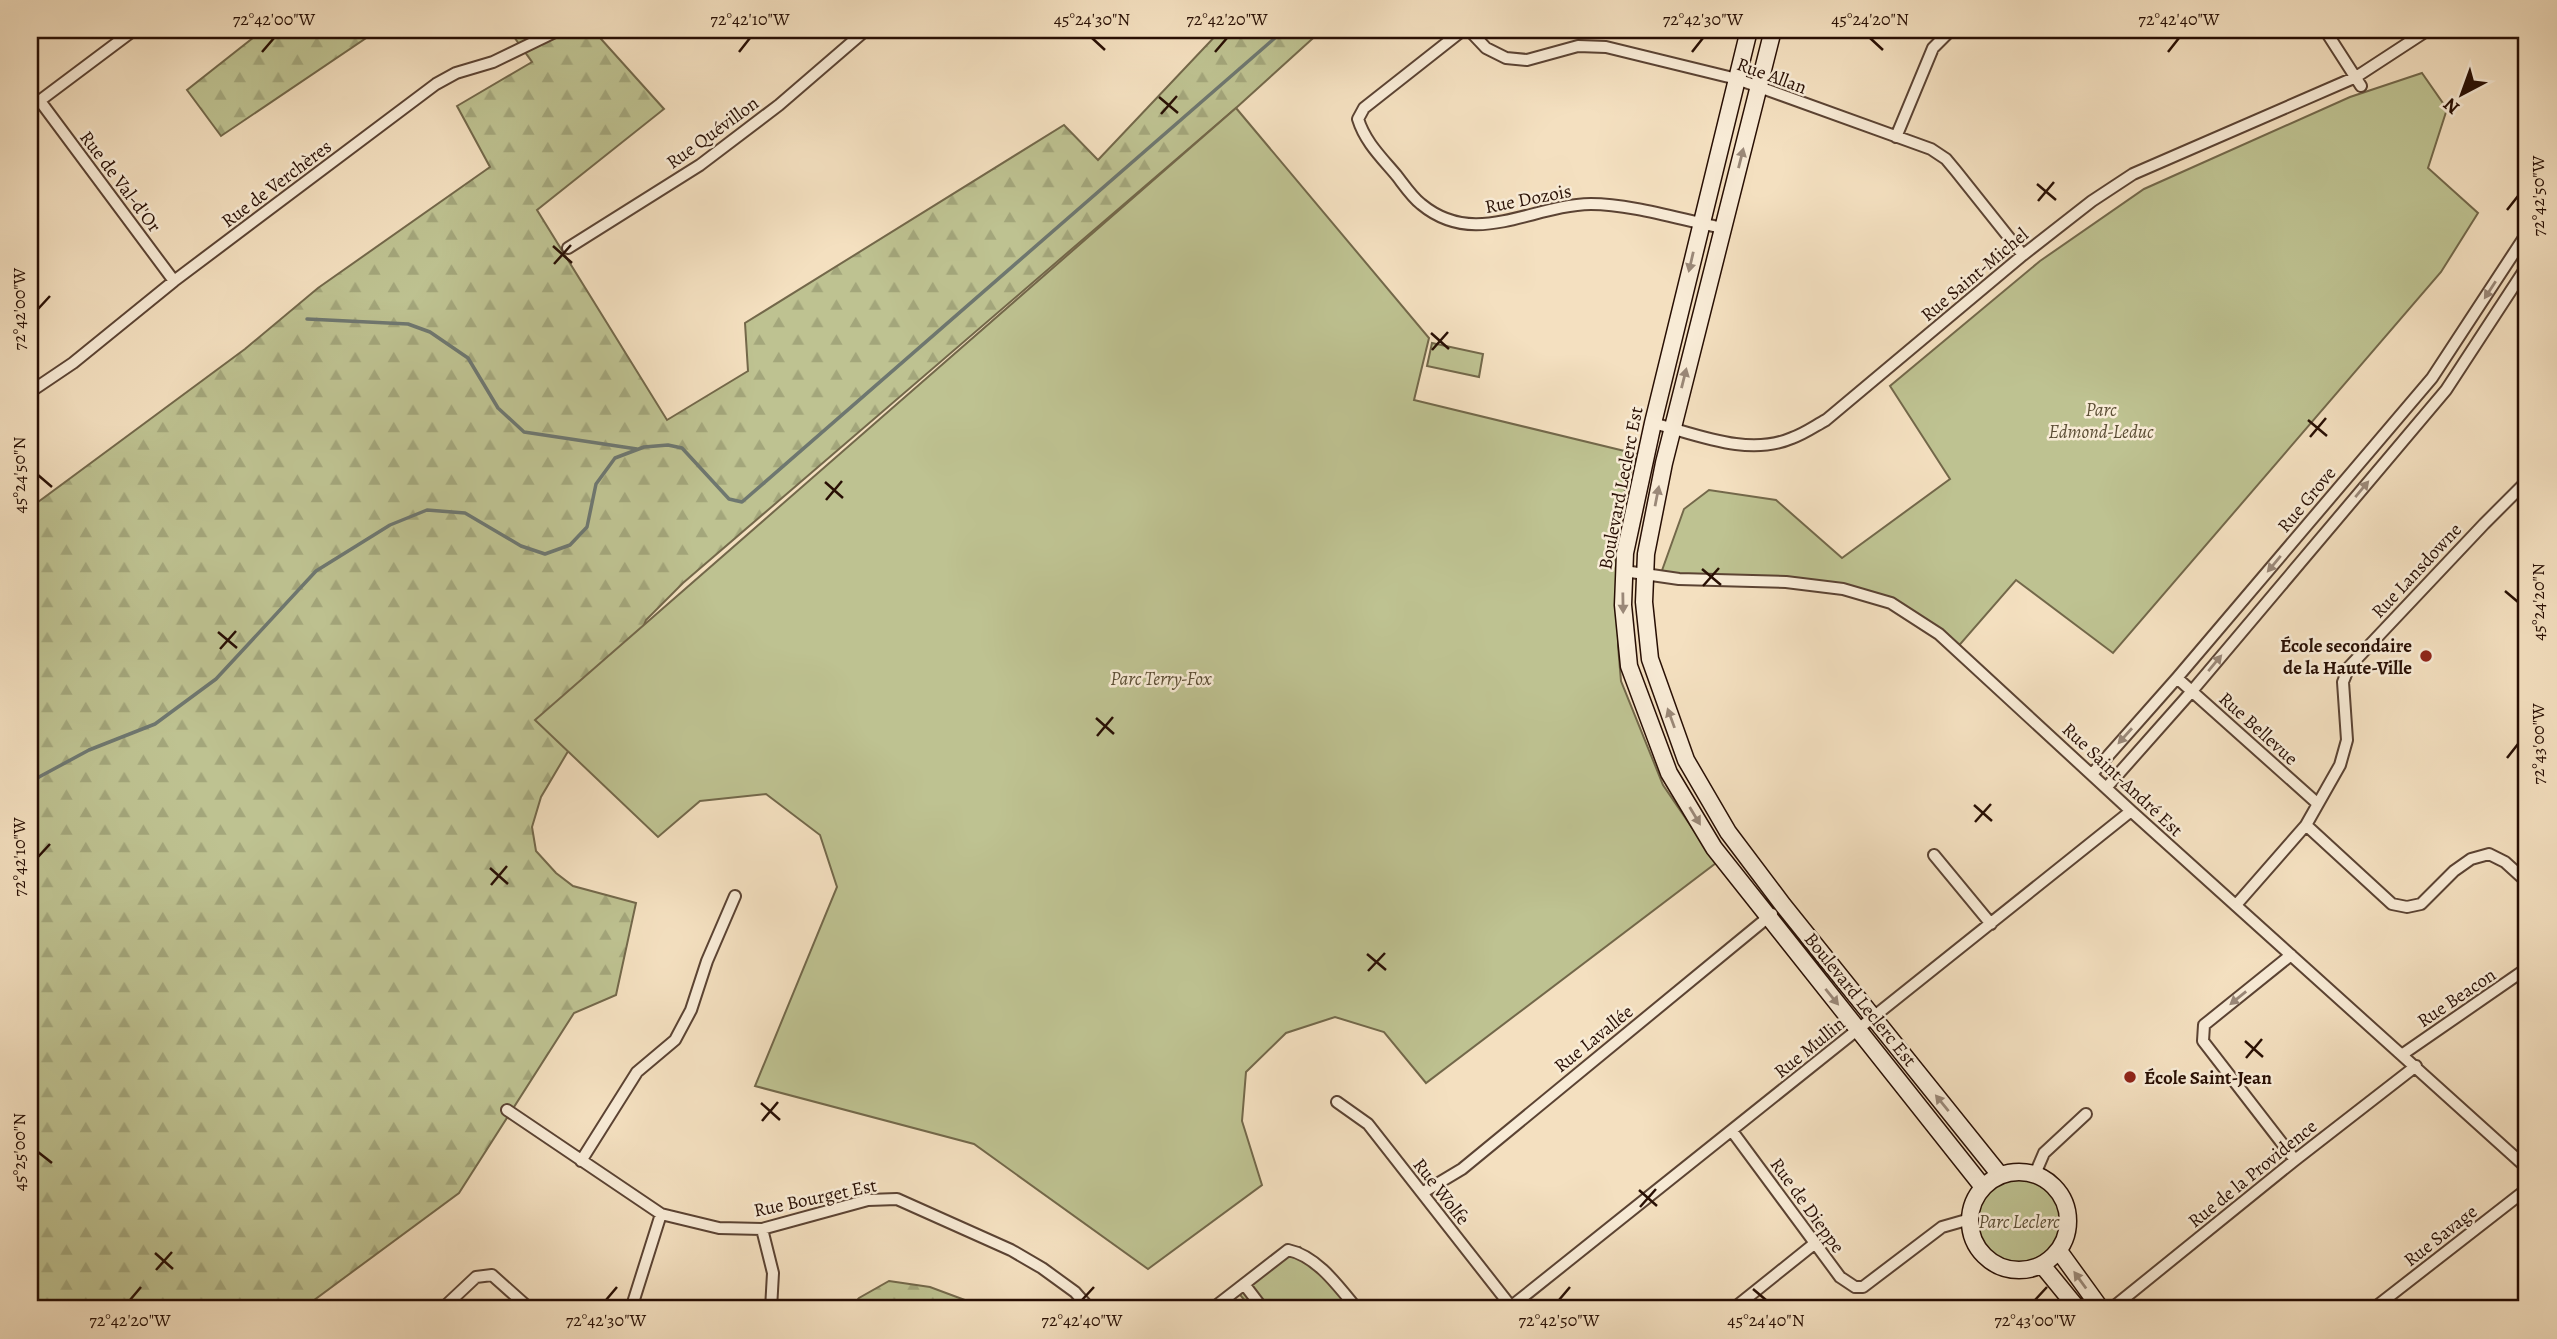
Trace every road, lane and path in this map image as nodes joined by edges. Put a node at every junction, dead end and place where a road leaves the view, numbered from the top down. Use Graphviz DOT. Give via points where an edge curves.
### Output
graph roads {
  1 [pos="134,30"];
  2 [pos="559,30"];
  3 [pos="866,30"];
  4 [pos="1463,30"];
  5 [pos="1469,30"];
  6 [pos="1749,30"];
  7 [pos="1773,30"];
  8 [pos="1951,30"];
  9 [pos="2325,30"];
  10 [pos="2428,30"];
  11 [pos="1737,79"];
  12 [pos="2358,81"];
  13 [pos="1758,88"];
  14 [pos="35,105"];
  15 [pos="1896,137"];
  16 [pos="1700,223"];
  17 [pos="1723,228"];
  18 [pos="2527,233"];
  19 [pos="568,248"];
  20 [pos="2023,255"];
  21 [pos="2527,266"];
  22 [pos="174,281"];
  23 [pos="30,392"];
  24 [pos="1653,423"];
  25 [pos="1671,428"];
  26 [pos="2527,481"];
  27 [pos="1624,571"];
  28 [pos="1646,574"];
  29 [pos="2177,678"];
  30 [pos="2192,691"];
  31 [pos="2092,774"];
  32 [pos="2106,788"];
  33 [pos="2318,804"];
  34 [pos="2131,811"];
  35 [pos="2306,825"];
  36 [pos="1728,832"];
  37 [pos="1714,848"];
  38 [pos="1934,855"];
  39 [pos="2527,883"];
  40 [pos="735,896"];
  41 [pos="1783,905"];
  42 [pos="2236,905"];
  43 [pos="1768,917"];
  44 [pos="1991,924"];
  45 [pos="2291,955"];
  46 [pos="2526,970"];
  47 [pos="1874,1018"];
  48 [pos="1858,1030"];
  49 [pos="2403,1054"];
  50 [pos="2416,1066"];
  51 [pos="1338,1102"];
  52 [pos="507,1110"];
  53 [pos="2086,1114"];
  54 [pos="1732,1131"];
  55 [pos="2295,1160"];
  56 [pos="581,1161"];
  57 [pos="2527,1168"];
  58 [pos="2035,1174"];
  59 [pos="2000,1175"];
  60 [pos="1983,1187"];
  61 [pos="2527,1189"];
  62 [pos="1422,1193"];
  63 [pos="662,1214"];
  64 [pos="1970,1219"];
  65 [pos="762,1228"];
  66 [pos="1814,1244"];
  67 [pos="2059,1251"];
  68 [pos="2042,1265"];
  69 [pos="1244,1284"];
  70 [pos="1511,1308"];
  71 [pos="442,1309"];
  72 [pos="530,1309"];
  73 [pos="631,1309"];
  74 [pos="771,1309"];
  75 [pos="1090,1309"];
  76 [pos="1212,1309"];
  77 [pos="1263,1309"];
  78 [pos="1357,1309"];
  79 [pos="1733,1309"];
  80 [pos="2078,1309"];
  81 [pos="2101,1309"];
  82 [pos="2110,1309"];
  83 [pos="2373,1309"];
  1 -- 14 [label="street"];
  2 -- 22 [label="street, Rue de Verchères" via="436,84"];
  3 -- 19 [label="street, Rue Quévillon" via="779,106 700,165"];
  4 -- 16 [label="street, Rue Dozois" via="1364,108 1358,119 1363,135 1419,203 1453,223 1482,226 1589,204"];
  5 -- 11 [label="street, Rue Allan" via="1486,48 1506,58 1527,60 1578,46 1606,47"];
  6 -- 11 [label="street, Boulevard Leclerc Est"];
  7 -- 13 [label="street, Boulevard Leclerc Est"];
  8 -- 15 [label="street" via="1933,48"];
  9 -- 12 [label="street"];
  10 -- 12 [label="street, Rue Saint-Michel"];
  11 -- 13 [label="street, Rue Allan"];
  11 -- 16 [label="street, Boulevard Leclerc Est"];
  12 -- 20 [label="street, Rue Saint-Michel" via="2133,174"];
  13 -- 15 [label="street, Rue Allan"];
  17 -- 13 [label="street, Boulevard Leclerc Est, one-way"];
  14 -- 22 [label="street, Rue de Val-d'Or"];
  15 -- 20 [label="street, Rue Allan" via="1946,159"];
  16 -- 17 [label="street, Rue Dozois"];
  16 -- 24 [label="street, Boulevard Leclerc Est, one-way"];
  25 -- 17 [label="street, Boulevard Leclerc Est, one-way"];
  18 -- 29 [label="street, Rue Grove, one-way" via="2432,378"];
  20 -- 25 [label="street, Rue Saint-Michel" via="1826,421 1790,439 1759,446"];
  30 -- 21 [label="street, Rue Grove, one-way" via="2446,390"];
  22 -- 23 [label="street, Rue de Verchères"];
  24 -- 25 [label="street, Rue Saint-Michel"];
  24 -- 27 [label="street, Boulevard Leclerc Est"];
  28 -- 25 [label="street, Boulevard Leclerc Est, one-way"];
  26 -- 33 [label="street, Rue Lansdowne" via="2350,667 2343,682 2347,740 2340,765"];
  27 -- 28 [label="street, Rue Saint-André Est"];
  27 -- 37 [label="street, Boulevard Leclerc Est, one-way" via="1629,666 1669,773"];
  28 -- 31 [label="street, Rue Saint-André Est" via="1786,582 1843,589 1891,603 1939,634"];
  36 -- 28 [label="street, Boulevard Leclerc Est, one-way" via="1686,760 1650,659"];
  29 -- 30 [label="street, Rue Bellevue"];
  29 -- 31 [label="street, Rue Grove, one-way"];
  30 -- 32 [label="street, Rue Grove"];
  30 -- 33 [label="street, Rue Bellevue"];
  31 -- 32 [label="street, Rue Saint-André Est"];
  32 -- 34 [label="street, Rue Saint-André Est"];
  33 -- 35 [label="street, Rue Lansdowne"];
  34 -- 42 [label="street, Rue Saint-André Est"];
  34 -- 44 [label="street, Rue Mullin"];
  35 -- 39 [label="street" via="2392,904 2421,904 2471,859 2488,854"];
  35 -- 42 [label="street, Rue Lansdowne"];
  36 -- 37 [label="street"];
  36 -- 41 [label="street, Boulevard Leclerc Est"];
  37 -- 43 [label="street, Boulevard Leclerc Est"];
  38 -- 44 [label="street"];
  40 -- 56 [label="street" via="675,1040 637,1072"];
  41 -- 43 [label="street, Rue Lavallée"];
  41 -- 47 [label="street, Boulevard Leclerc Est"];
  42 -- 45 [label="street, Rue Saint-André Est"];
  43 -- 48 [label="street, Boulevard Leclerc Est, one-way"];
  43 -- 62 [label="street, Rue Lavallée" via="1462,1169"];
  44 -- 47 [label="street, Rue Mullin"];
  45 -- 49 [label="street, Rue Saint-André Est"];
  45 -- 55 [label="street, one-way" via="2204,1025 2203,1041"];
  46 -- 49 [label="street, Rue Beacon"];
  47 -- 48 [label="street, Rue Mullin"];
  59 -- 47 [label="street, Boulevard Leclerc Est, one-way"];
  48 -- 54 [label="street, Rue Mullin"];
  48 -- 60 [label="street, Boulevard Leclerc Est"];
  49 -- 50 [label="street, Rue Saint-André Est"];
  50 -- 55 [label="street, Rue de la Providence"];
  50 -- 57 [label="street, Rue Saint-André Est"];
  51 -- 62 [label="street, Rue Wolfe" via="1368,1124"];
  52 -- 56 [label="street, Rue Bourget Est"];
  53 -- 58 [label="street" via="2044,1153"];
  54 -- 66 [label="street, Rue de Dieppe"];
  54 -- 70 [label="street, Rue Mullin"];
  55 -- 82 [label="street, Rue de la Providence"];
  56 -- 63 [label="street, Rue Bourget Est"];
  58 -- 59 [label="street"];
  58 -- 67 [label="street" via="2051,1183 2065,1202 2069,1227"];
  59 -- 60 [label="street"];
  60 -- 64 [label="street"];
  61 -- 83 [label="street, Rue Savage"];
  62 -- 70 [label="street, Rue Wolfe"];
  63 -- 65 [label="street, Rue Bourget Est" via="719,1228"];
  63 -- 73 [label="street"];
  64 -- 66 [label="street, Rue de Dieppe" via="1942,1227 1863,1287 1840,1277"];
  64 -- 68 [label="street" via="1972,1235 1988,1259 2009,1269"];
  65 -- 74 [label="street" via="773,1273"];
  65 -- 75 [label="street, Rue Bourget Est" via="868,1200 897,1199 1012,1250 1075,1292"];
  66 -- 79 [label="street"];
  67 -- 68 [label="street"];
  81 -- 67 [label="street, one-way"];
  68 -- 80 [label="street"];
  69 -- 76 [label="street"];
  69 -- 77 [label="street"];
  69 -- 78 [label="street" via="1288,1250 1303,1253"];
  71 -- 72 [label="street" via="476,1277 492,1275"];
}
